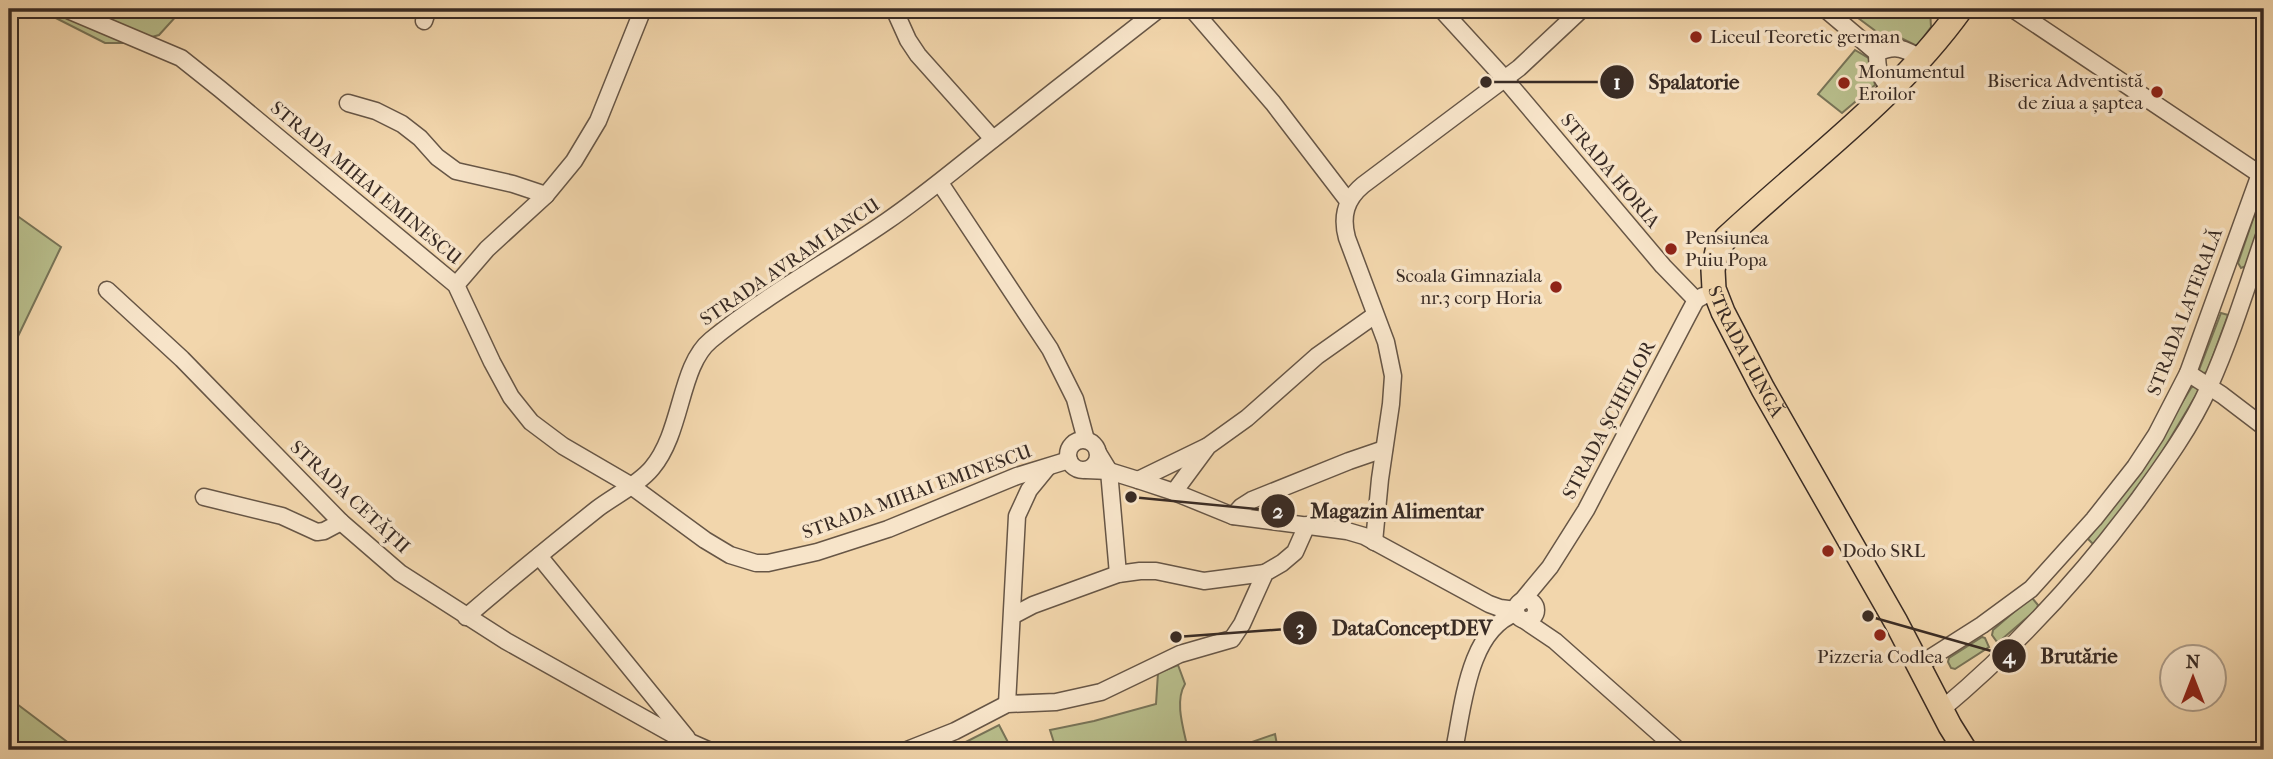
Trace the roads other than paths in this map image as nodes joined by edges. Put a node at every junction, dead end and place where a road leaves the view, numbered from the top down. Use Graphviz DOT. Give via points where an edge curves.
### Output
graph roads {
  1 [pos="643,9"];
  2 [pos="894,9"];
  3 [pos="1159,9"];
  4 [pos="1192,9"];
  5 [pos="1441,9"];
  6 [pos="1582,9"];
  7 [pos="1825,9"];
  8 [pos="1961,9"];
  9 [pos="2013,9"];
  10 [pos="71,11"];
  11 [pos="1877,53"];
  12 [pos="1922,59"];
  13 [pos="1505,79"];
  14 [pos="1891,89"];
  15 [pos="348,103"];
  16 [pos="993,139"];
  17 [pos="2263,171"];
  18 [pos="940,183"];
  19 [pos="546,195"];
  20 [pos="1348,201"];
  21 [pos="2264,236"];
  22 [pos="456,285"];
  23 [pos="107,290"];
  24 [pos="1705,294"];
  25 [pos="1375,315"];
  26 [pos="2188,373"];
  27 [pos="2209,386"];
  28 [pos="2264,427"];
  29 [pos="1086,440"];
  30 [pos="1208,446"];
  31 [pos="1384,449"];
  32 [pos="1098,453"];
  33 [pos="1069,460"];
  34 [pos="1048,467"];
  35 [pos="1086,470"];
  36 [pos="1109,471"];
  37 [pos="1138,480"];
  38 [pos="630,485"];
  39 [pos="1174,492"];
  40 [pos="204,497"];
  41 [pos="1233,516"];
  42 [pos="341,522"];
  43 [pos="1307,526"];
  44 [pos="1374,542"];
  45 [pos="2073,543"];
  46 [pos="539,556"];
  47 [pos="2092,559"];
  48 [pos="1265,573"];
  49 [pos="1118,574"];
  50 [pos="2031,589"];
  51 [pos="2048,607"];
  52 [pos="1525,611"];
  53 [pos="1014,615"];
  54 [pos="466,617"];
  55 [pos="1919,665"];
  56 [pos="1007,704"];
  57 [pos="1941,710"];
  58 [pos="955,731"];
  59 [pos="692,744"];
  60 [pos="708,750"];
  61 [pos="907,750"];
  62 [pos="931,750"];
  63 [pos="1454,750"];
  64 [pos="1678,750"];
  65 [pos="1965,750"];
  1 -- 19 [label="street" via="597,121 574,161"];
  2 -- 16 [label="street" via="918,55"];
  3 -- 16 [label="street, STRADA AVRAM IANCU"];
  4 -- 20 [label="street" via="1273,103"];
  5 -- 13 [label="street, STRADA HORIA"];
  6 -- 13 [label="street"];
  7 -- 11 [label="street"];
  8 -- 12 [label="highway, STRADA LUNGĂ"];
  9 -- 17 [label="street"];
  10 -- 22 [label="street, STRADA MIHAI EMINESCU" via="181,58"];
  11 -- 12 [label="street" via="1896,47"];
  11 -- 14 [label="street" via="1878,72"];
  12 -- 14 [label="highway, STRADA LUNGĂ"];
  13 -- 20 [label="street"];
  13 -- 24 [label="street, STRADA HORIA" via="1663,266"];
  14 -- 24 [label="highway, STRADA LUNGĂ" via="1726,238 1717,251"];
  15 -- 19 [label="street" via="393,118 456,171"];
  16 -- 18 [label="street, STRADA AVRAM IANCU"];
  17 -- 26 [label="street, STRADA LATERALĂ"];
  18 -- 29 [label="street" via="1051,349 1075,399"];
  18 -- 38 [label="street, STRADA AVRAM IANCU" via="710,341 696,358 665,450 644,477"];
  19 -- 22 [label="street" via="487,249"];
  20 -- 25 [label="street" via="1345,231"];
  21 -- 27 [label="street"];
  22 -- 38 [label="street, STRADA MIHAI EMINESCU" via="511,397 531,422"];
  23 -- 42 [label="street, STRADA CETĂȚII" via="182,359"];
  24 -- 52 [label="street, STRADA ȘCHEILOR"];
  24 -- 55 [label="highway, STRADA LUNGĂ" via="1730,328"];
  25 -- 30 [label="street" via="1327,347"];
  25 -- 31 [label="street" via="1393,376"];
  26 -- 27 [label="street"];
  26 -- 45 [label="street, STRADA LATERALĂ" via="2135,467"];
  27 -- 28 [label="street"];
  27 -- 47 [label="street" via="2153,480"];
  29 -- 32 [label="street"];
  29 -- 33 [label="street" via="1070,446"];
  30 -- 37 [label="street"];
  30 -- 39 [label="street"];
  31 -- 41 [label="street" via="1252,500"];
  31 -- 44 [label="street"];
  32 -- 35 [label="street" via="1096,462"];
  32 -- 36 [label="street"];
  33 -- 34 [label="street, STRADA MIHAI EMINESCU"];
  33 -- 35 [label="street"];
  34 -- 38 [label="street, STRADA MIHAI EMINESCU" via="845,544 768,563 730,555"];
  34 -- 53 [label="street" via="1029,490 1017,516"];
  35 -- 36 [label="street"];
  36 -- 37 [label="street"];
  36 -- 49 [label="street"];
  37 -- 39 [label="street"];
  38 -- 46 [label="street, STRADA AVRAM IANCU"];
  39 -- 41 [label="street"];
  40 -- 42 [label="street" via="282,516 317,532"];
  41 -- 43 [label="street"];
  42 -- 54 [label="street, STRADA CETĂȚII" via="400,573"];
  43 -- 44 [label="street" via="1347,531"];
  43 -- 48 [label="street" via="1295,552"];
  44 -- 52 [label="street" via="1478,598 1500,608"];
  45 -- 47 [label="street"];
  45 -- 50 [label="street, STRADA LATERALĂ"];
  46 -- 54 [label="street, STRADA AVRAM IANCU"];
  46 -- 59 [label="street"];
  47 -- 51 [label="street"];
  48 -- 49 [label="street" via="1204,581 1156,571"];
  48 -- 56 [label="street" via="1232,639 1180,654 1116,686 1080,698"];
  49 -- 53 [label="street"];
  50 -- 51 [label="street"];
  50 -- 55 [label="street, STRADA LATERALĂ"];
  51 -- 57 [label="street" via="1990,668"];
  52 -- 63 [label="street" via="1506,616 1496,625 1472,666"];
  52 -- 64 [label="street"];
  53 -- 56 [label="street"];
  54 -- 59 [label="street, STRADA CETĂȚII"];
  55 -- 57 [label="highway, STRADA LUNGĂ"];
  56 -- 58 [label="street"];
  57 -- 65 [label="highway, STRADA LUNGĂ"];
  58 -- 61 [label="street"];
  58 -- 62 [label="street"];
  59 -- 60 [label="street, STRADA CETĂȚII"];
}
